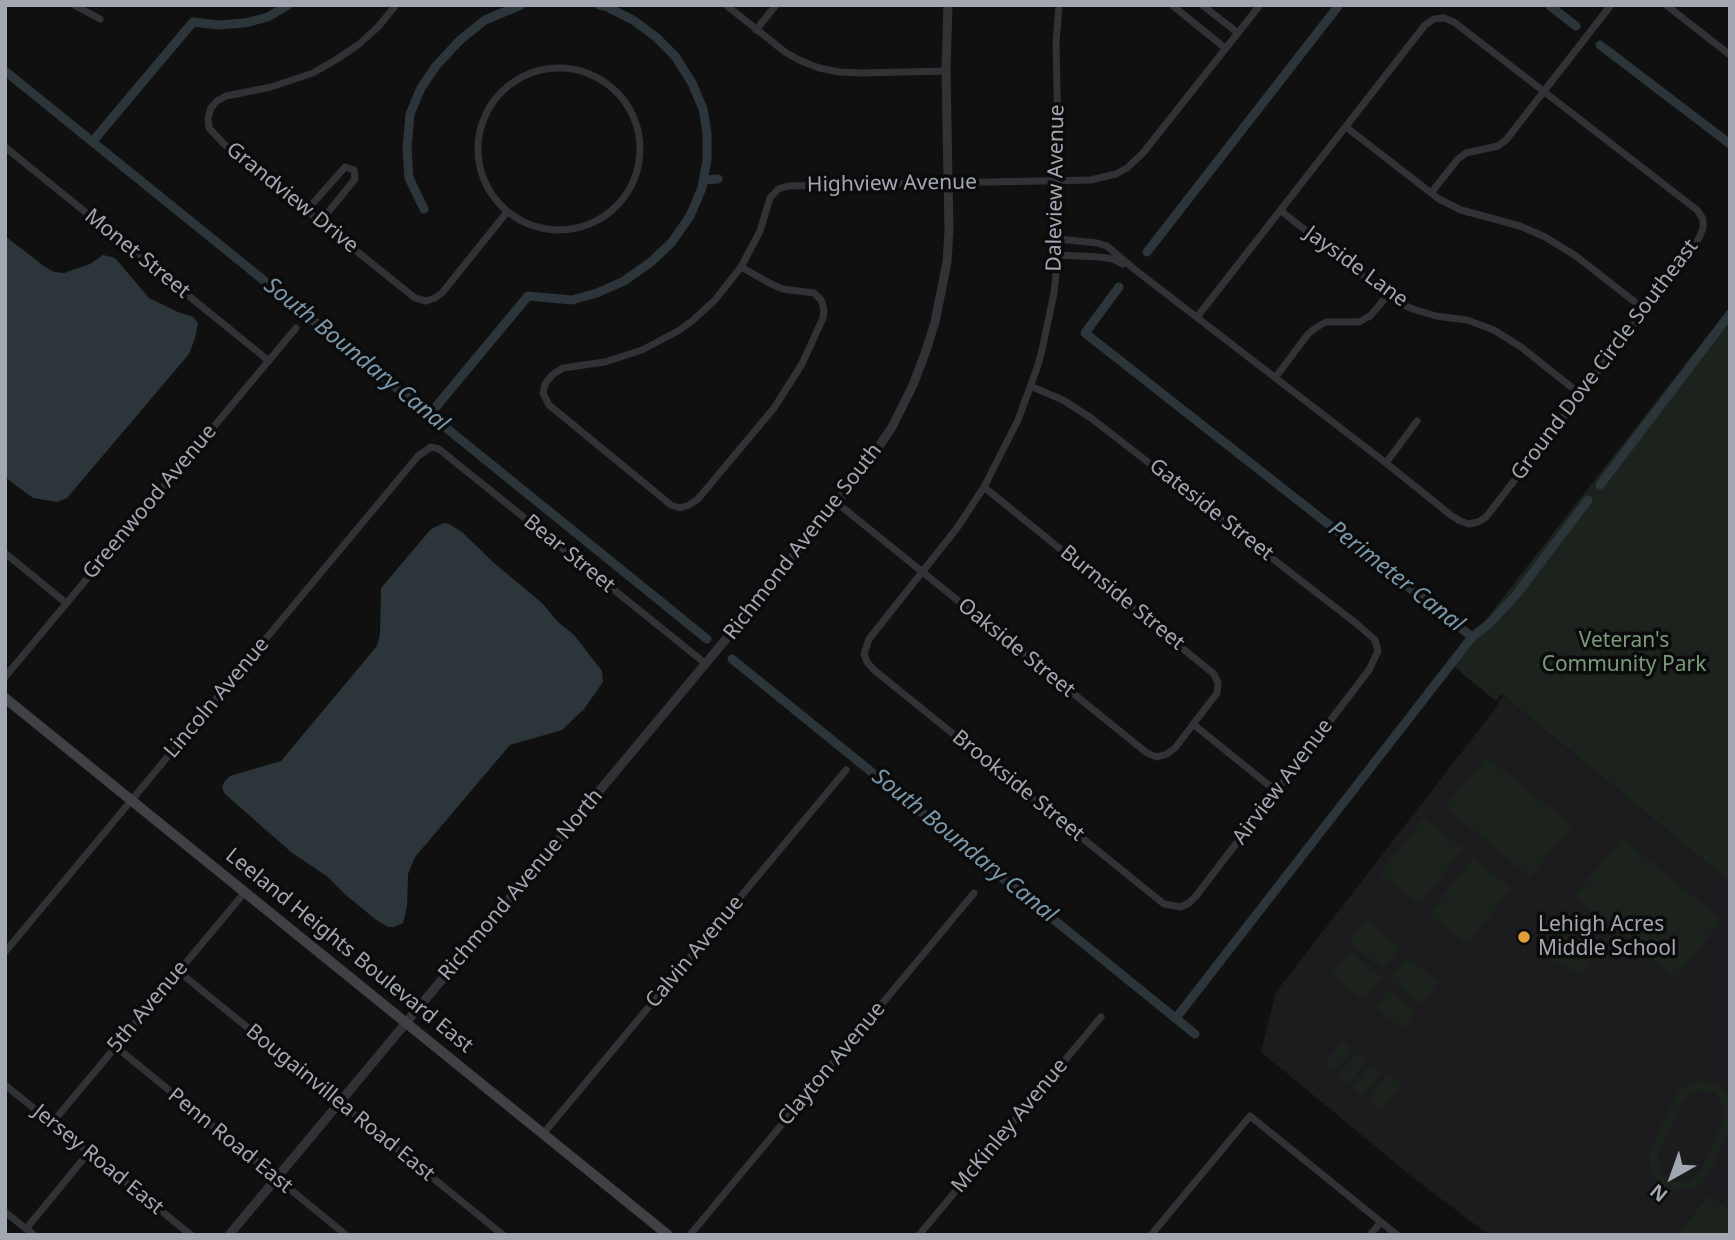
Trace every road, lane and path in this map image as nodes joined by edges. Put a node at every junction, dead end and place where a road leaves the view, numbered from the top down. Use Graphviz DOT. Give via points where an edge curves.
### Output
graph roads {
  1 [pos="74,5"];
  2 [pos="396,5"];
  3 [pos="726,5"];
  4 [pos="776,5"];
  5 [pos="948,5"];
  6 [pos="1059,5"];
  7 [pos="1172,5"];
  8 [pos="1202,5"];
  9 [pos="1260,5"];
  10 [pos="1611,5"];
  11 [pos="1666,5"];
  12 [pos="100,19"];
  13 [pos="756,30"];
  14 [pos="1238,33"];
  15 [pos="1225,48"];
  16 [pos="1730,55"];
  17 [pos="946,71"];
  18 [pos="1544,91"];
  19 [pos="1346,127"];
  20 [pos="5,147"];
  21 [pos="1059,180"];
  22 [pos="949,182"];
  23 [pos="1431,193"];
  24 [pos="307,210"];
  25 [pos="1281,211"];
  26 [pos="508,212"];
  27 [pos="321,221"];
  28 [pos="1059,239"];
  29 [pos="1058,255"];
  30 [pos="741,267"];
  31 [pos="1132,267"];
  32 [pos="1388,295"];
  33 [pos="1645,310"];
  34 [pos="1197,317"];
  35 [pos="296,328"];
  36 [pos="268,360"];
  37 [pos="1275,378"];
  38 [pos="1030,386"];
  39 [pos="1580,394"];
  40 [pos="1417,421"];
  41 [pos="431,447"];
  42 [pos="1386,463"];
  43 [pos="984,487"];
  44 [pos="837,503"];
  45 [pos="5,554"];
  46 [pos="922,572"];
  47 [pos="66,603"];
  48 [pos="1378,651"];
  49 [pos="864,653"];
  50 [pos="706,664"];
  51 [pos="5,677"];
  52 [pos="5,698"];
  53 [pos="1193,724"];
  54 [pos="846,770"];
  55 [pos="1276,791"];
  56 [pos="132,800"];
  57 [pos="245,892"];
  58 [pos="974,893"];
  59 [pos="1181,907"];
  60 [pos="5,951"];
  61 [pos="178,971"];
  62 [pos="1101,1017"];
  63 [pos="407,1023"];
  64 [pos="115,1046"];
  65 [pos="5,1085"];
  66 [pos="339,1102"];
  67 [pos="52,1123"];
  68 [pos="543,1134"];
  69 [pos="89,1152"];
  70 [pos="276,1178"];
  71 [pos="5,1212"];
  72 [pos="1381,1222"];
  73 [pos="26,1228"];
  74 [pos="501,1234"];
  75 [pos="34,1235"];
  76 [pos="191,1235"];
  77 [pos="229,1235"];
  78 [pos="346,1235"];
  79 [pos="668,1235"];
  80 [pos="690,1235"];
  81 [pos="919,1235"];
  82 [pos="1151,1235"];
  83 [pos="1370,1235"];
  84 [pos="1397,1235"];
  1 -- 12 [label="street"];
  2 -- 24 [label="street, Grandview Drive" via="337,60 287,83 226,96 211,108 209,128 215,135"];
  3 -- 13 [label="street"];
  4 -- 13 [label="street"];
  5 -- 17 [label="street, Richmond Avenue South"];
  6 -- 21 [label="street, Daleview Avenue"];
  7 -- 15 [label="street"];
  8 -- 14 [label="street"];
  9 -- 14 [label="street, Highview Avenue"];
  10 -- 18 [label="street"];
  11 -- 16 [label="street"];
  13 -- 17 [label="street" via="799,60 828,70"];
  14 -- 15 [label="street, Highview Avenue"];
  15 -- 21 [label="street, Highview Avenue" via="1127,168 1091,180"];
  17 -- 22 [label="street, Richmond Avenue South"];
  18 -- 19 [label="street, Ground Dove Circle Southeast" via="1454,22 1434,19"];
  18 -- 23 [label="street" via="1506,140 1499,146 1466,153"];
  18 -- 33 [label="street, Ground Dove Circle Southeast" via="1703,219 1699,239"];
  19 -- 23 [label="street"];
  19 -- 25 [label="street, Ground Dove Circle Southeast"];
  20 -- 36 [label="street, Monet Street"];
  21 -- 22 [label="street, Highview Avenue"];
  21 -- 28 [label="street, Daleview Avenue"];
  22 -- 30 [label="street, Highview Avenue" via="778,189"];
  22 -- 44 [label="street, Richmond Avenue South" via="947,262 926,352 892,427"];
  23 -- 33 [label="street" via="1461,210 1545,237"];
  24 -- 27 [label="street, Grandview Drive"];
  24 -- 27 [label="street" via="345,167 354,170 355,179"];
  25 -- 32 [label="street, Jayside Lane"];
  25 -- 34 [label="street, Ground Dove Circle Southeast"];
  26 -- 26 [label="street" via="542,228 569,230 590,225 624,197 637,172 640,143 629,109 607,84 576,70 547,69 517,80 497,96 484,117 478,140 479,166 486,185"];
  26 -- 27 [label="street, Grandview Drive" via="442,293 426,301 415,298"];
  28 -- 29 [label="street, Daleview Avenue"];
  28 -- 31 [label="street, Ground Dove Circle Southeast" via="1107,246"];
  29 -- 31 [label="street" via="1113,259"];
  29 -- 38 [label="street, Daleview Avenue" via="1042,350"];
  30 -- 30 [label="street, Highview Avenue" via="715,300 678,331 631,354 563,368 545,384 543,393 556,412 680,508 707,490 774,408 802,364 823,318 821,300 814,293 783,289"];
  31 -- 34 [label="street, Ground Dove Circle Southeast"];
  32 -- 37 [label="street" via="1359,322 1317,327"];
  32 -- 39 [label="street, Jayside Lane" via="1413,309 1494,330"];
  33 -- 39 [label="street, Ground Dove Circle Southeast"];
  34 -- 37 [label="street, Ground Dove Circle Southeast"];
  35 -- 36 [label="street, Greenwood Avenue"];
  36 -- 47 [label="street, Greenwood Avenue"];
  37 -- 42 [label="street, Ground Dove Circle Southeast"];
  38 -- 43 [label="street, Daleview Avenue"];
  38 -- 48 [label="street, Gateside Street" via="1100,424 1357,624 1375,640"];
  39 -- 42 [label="street, Ground Dove Circle Southeast" via="1478,522 1469,524 1451,516"];
  40 -- 42 [label="street"];
  41 -- 50 [label="street, Bear Street"];
  41 -- 56 [label="street, Lincoln Avenue" via="418,456"];
  43 -- 46 [label="street, Daleview Avenue"];
  43 -- 53 [label="street, Burnside Street" via="1214,674 1217,693"];
  44 -- 46 [label="street, Oakside Street"];
  44 -- 50 [label="street, Richmond Avenue South"];
  45 -- 47 [label="street"];
  46 -- 49 [label="street, Daleview Avenue" via="869,639"];
  46 -- 53 [label="street, Oakside Street" via="1147,753 1167,754"];
  47 -- 51 [label="street, Greenwood Avenue"];
  48 -- 55 [label="street, Airview Avenue" via="1369,670"];
  49 -- 59 [label="street, Brookside Street" via="874,670 1149,892 1164,904"];
  50 -- 63 [label="street, Richmond Avenue North"];
  52 -- 56 [label="main road, Leeland Heights Boulevard East"];
  53 -- 55 [label="street"];
  54 -- 68 [label="street, Calvin Avenue"];
  55 -- 59 [label="street, Airview Avenue" via="1196,896"];
  56 -- 57 [label="main road, Leeland Heights Boulevard East"];
  56 -- 60 [label="street, Lincoln Avenue"];
  57 -- 61 [label="street, 5th Avenue"];
  57 -- 63 [label="main road, Leeland Heights Boulevard East"];
  58 -- 80 [label="street, Clayton Avenue"];
  61 -- 64 [label="street, 5th Avenue"];
  61 -- 66 [label="street, Bougainvillea Road East"];
  62 -- 81 [label="street, McKinley Avenue"];
  63 -- 66 [label="street, Richmond Avenue North"];
  63 -- 68 [label="main road, Leeland Heights Boulevard East"];
  64 -- 67 [label="street, 5th Avenue"];
  64 -- 70 [label="street, Penn Road East"];
  65 -- 67 [label="street, Jersey Road East"];
  66 -- 70 [label="street, Richmond Avenue North"];
  66 -- 74 [label="street, Bougainvillea Road East"];
  67 -- 69 [label="street, Jersey Road East"];
  68 -- 79 [label="main road, Leeland Heights Boulevard East"];
  69 -- 73 [label="street"];
  69 -- 76 [label="street, Jersey Road East"];
  70 -- 77 [label="street, Richmond Avenue North"];
  70 -- 78 [label="street, Penn Road East"];
  71 -- 73 [label="street"];
  72 -- 82 [label="street" via="1250,1116"];
  72 -- 83 [label="street"];
  72 -- 84 [label="street"];
  73 -- 75 [label="street"];
}
